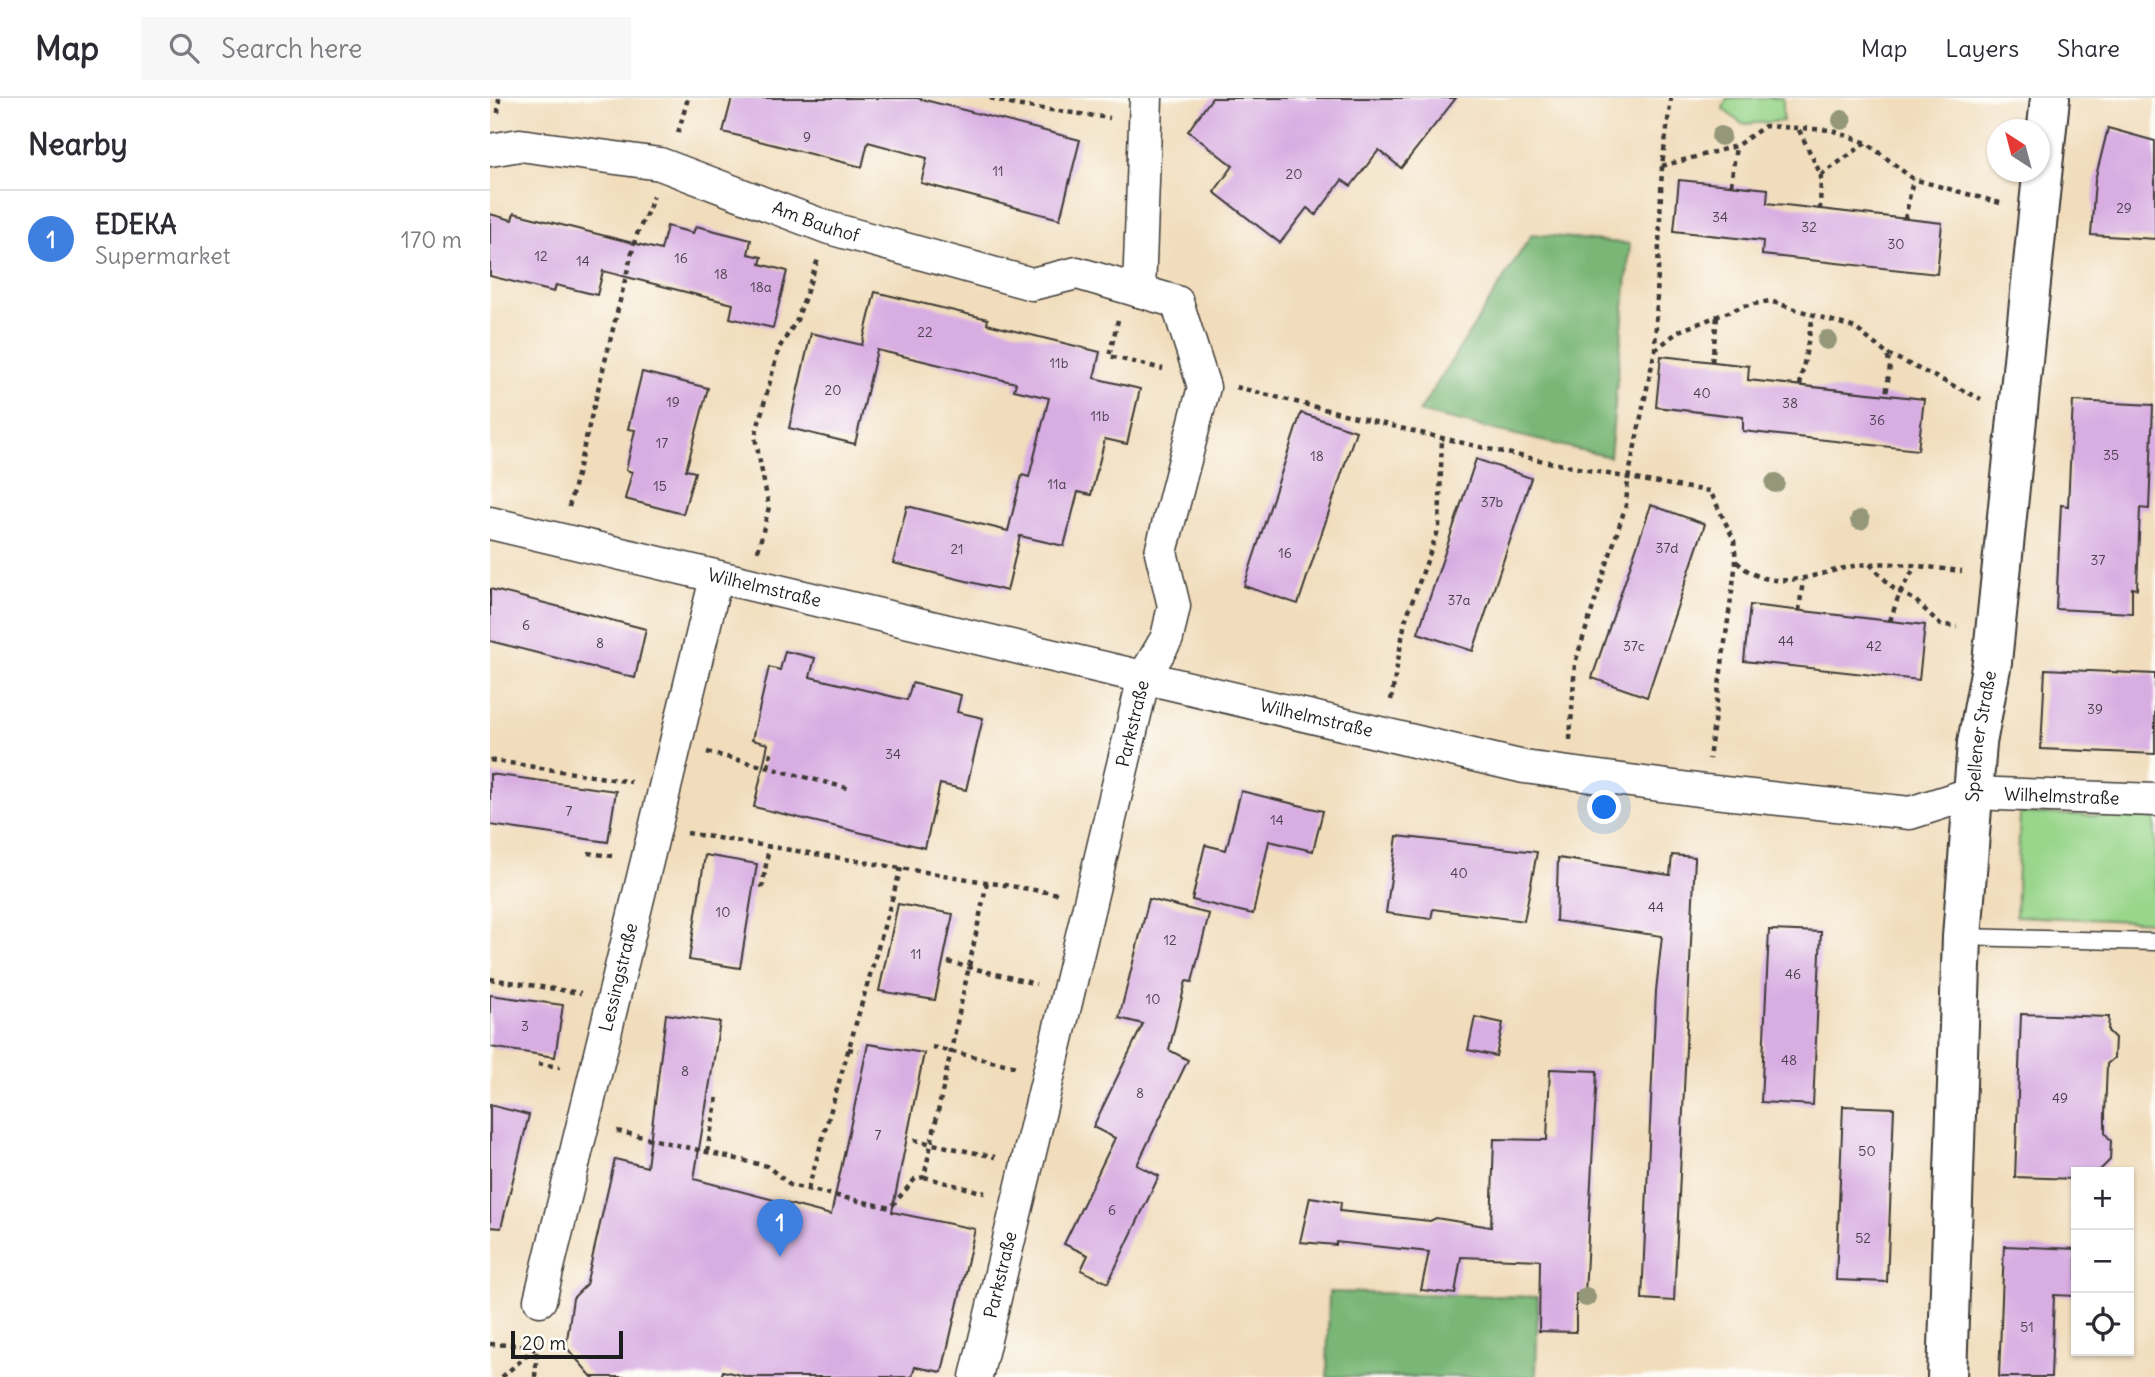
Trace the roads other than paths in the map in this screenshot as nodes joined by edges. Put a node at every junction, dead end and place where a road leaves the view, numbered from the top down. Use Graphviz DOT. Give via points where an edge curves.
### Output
graph roads {
  1 [pos="2050,98"];
  2 [pos="1146,110"];
  3 [pos="490,150"];
  4 [pos="1133,289"];
  5 [pos="490,523"];
  6 [pos="716,578"];
  7 [pos="1144,677"];
  8 [pos="1973,793"];
  9 [pos="2155,800"];
  10 [pos="1962,937"];
  11 [pos="2155,942"];
  12 [pos="540,1300"];
  13 [pos="976,1377"];
  14 [pos="1947,1377"];
  1 -- 8 [label="street, Spellener Straße" via="1995,629"];
  2 -- 4 [label="street"];
  3 -- 4 [label="street, Am Bauhof" via="520,145 660,164 829,228 1032,284 1077,273"];
  4 -- 7 [label="street, Parkstraße" via="1177,302 1204,387 1161,552 1174,606 1167,638"];
  5 -- 6 [label="street, Wilhelmstraße"];
  6 -- 7 [label="street, Wilhelmstraße"];
  6 -- 12 [label="street, Lessingstraße"];
  7 -- 8 [label="street, Wilhelmstraße" via="1524,767 1910,813"];
  7 -- 13 [label="street, Parkstraße"];
  8 -- 9 [label="street, Wilhelmstraße"];
  8 -- 10 [label="street, Spellener Straße"];
  10 -- 11 [label="lane"];
  10 -- 14 [label="street, Spellener Straße"];
}
